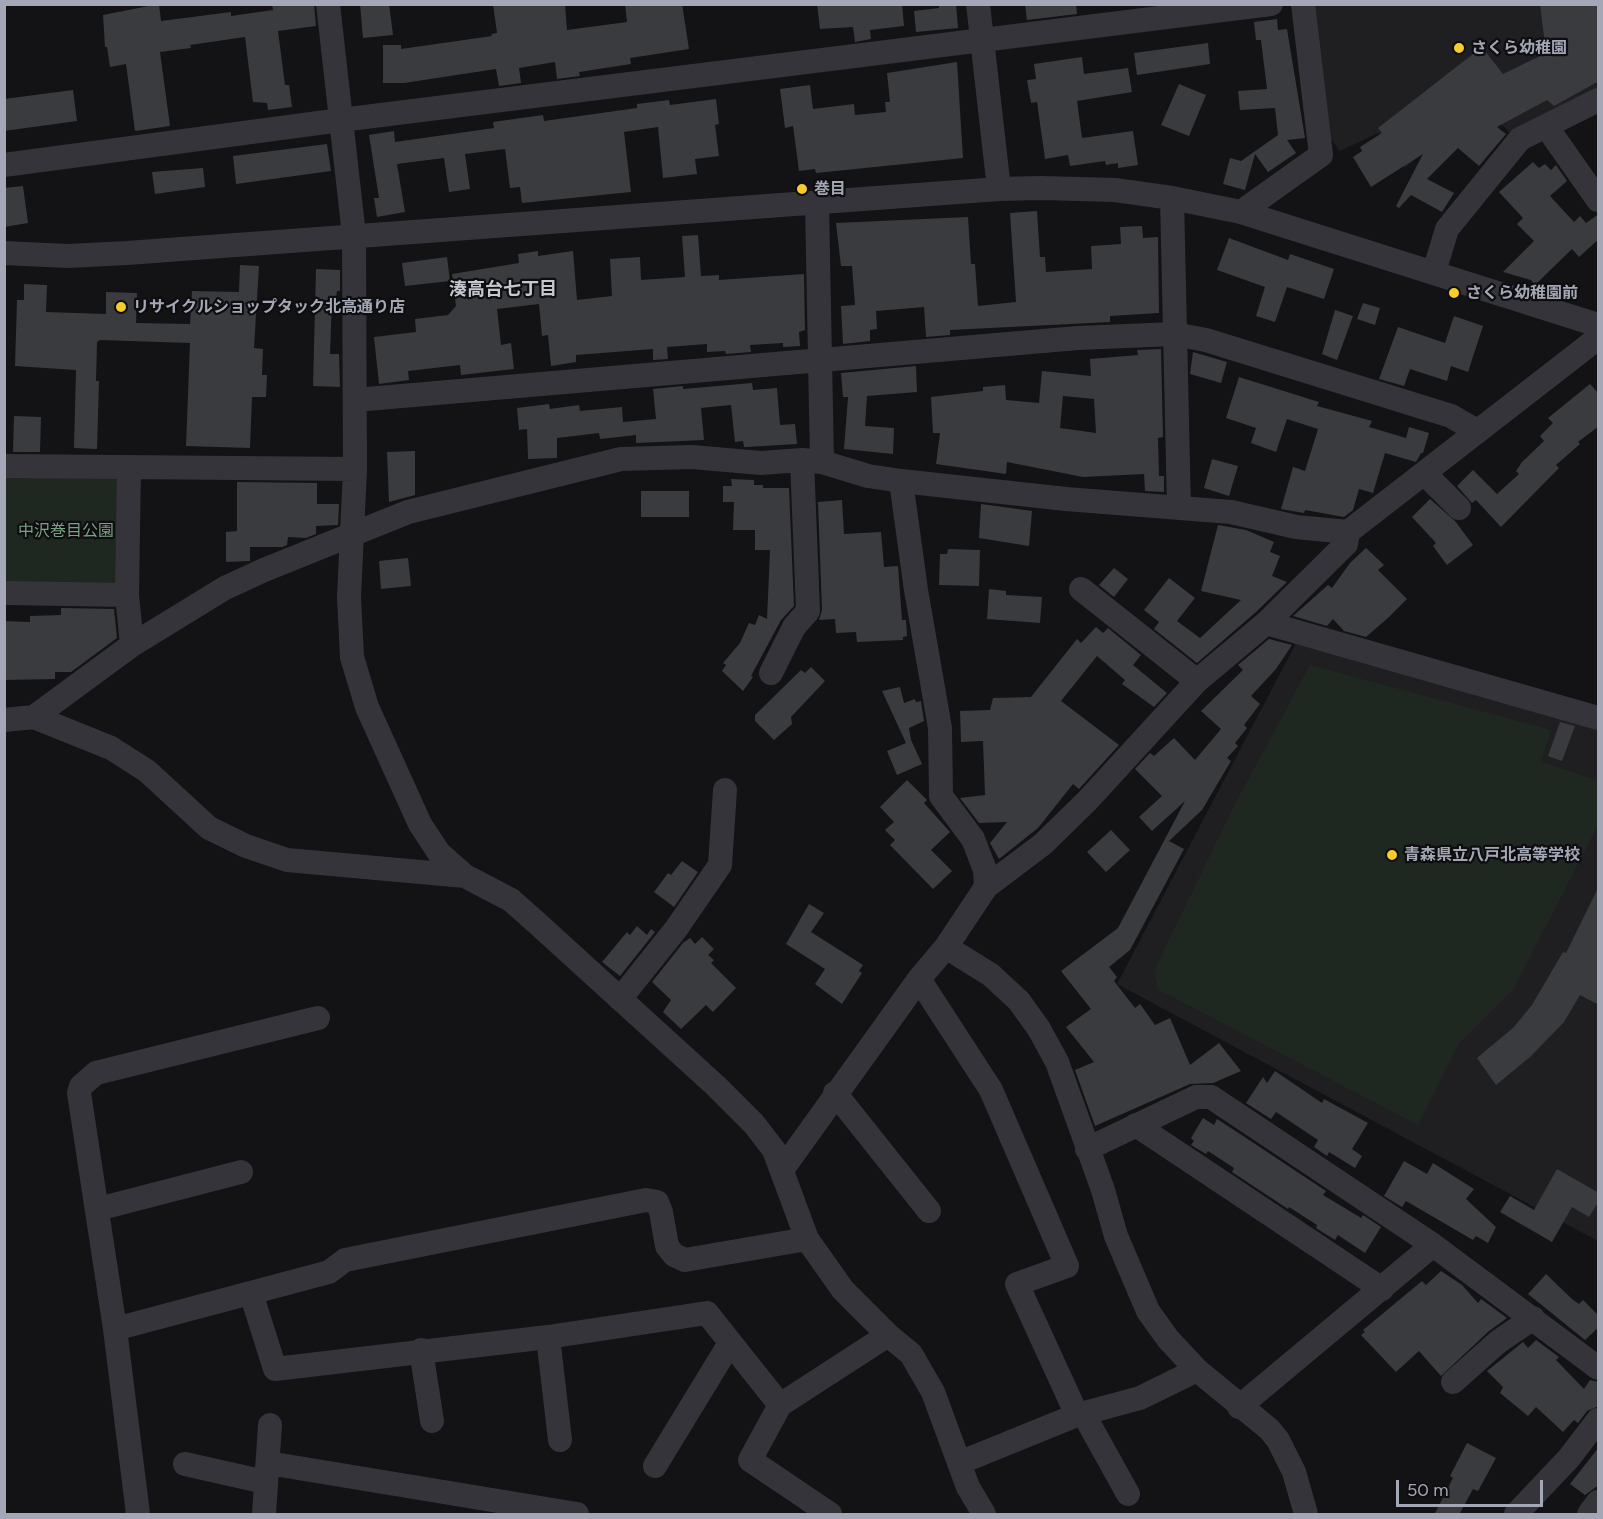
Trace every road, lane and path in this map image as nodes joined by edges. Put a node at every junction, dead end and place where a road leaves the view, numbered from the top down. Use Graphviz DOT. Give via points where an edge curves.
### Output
graph roads {
  1 [pos="328,4"];
  2 [pos="978,4"];
  3 [pos="1271,4"];
  4 [pos="1303,4"];
  5 [pos="983,42"];
  6 [pos="1599,100"];
  7 [pos="341,120"];
  8 [pos="1546,126"];
  9 [pos="4,165"];
  10 [pos="999,189"];
  11 [pos="1172,198"];
  12 [pos="1599,200"];
  13 [pos="817,203"];
  14 [pos="1241,212"];
  15 [pos="354,235"];
  16 [pos="4,253"];
  17 [pos="1434,272"];
  18 [pos="1599,325"];
  19 [pos="1174,334"];
  20 [pos="1599,338"];
  21 [pos="819,361"];
  22 [pos="355,400"];
  23 [pos="1477,431"];
  24 [pos="812,461"];
  25 [pos="4,466"];
  26 [pos="129,469"];
  27 [pos="355,469"];
  28 [pos="1424,473"];
  29 [pos="901,481"];
  30 [pos="1179,508"];
  31 [pos="1459,508"];
  32 [pos="354,532"];
  33 [pos="1348,532"];
  34 [pos="1081,589"];
  35 [pos="4,593"];
  36 [pos="127,595"];
  37 [pos="1266,623"];
  38 [pos="132,645"];
  39 [pos="771,673"];
  40 [pos="1197,681"];
  41 [pos="34,717"];
  42 [pos="1599,718"];
  43 [pos="4,720"];
  44 [pos="725,790"];
  45 [pos="465,876"];
  46 [pos="986,887"];
  47 [pos="946,947"];
  48 [pos="919,980"];
  49 [pos="620,999"];
  50 [pos="318,1018"];
  51 [pos="835,1093"];
  52 [pos="1136,1125"];
  53 [pos="1087,1149"];
  54 [pos="782,1170"];
  55 [pos="241,1172"];
  56 [pos="98,1209"];
  57 [pos="929,1211"];
  58 [pos="807,1239"];
  59 [pos="1433,1245"];
  60 [pos="1382,1289"];
  61 [pos="251,1293"];
  62 [pos="1533,1318"];
  63 [pos="115,1329"];
  64 [pos="888,1335"];
  65 [pos="548,1337"];
  66 [pos="730,1343"];
  67 [pos="421,1350"];
  68 [pos="1599,1368"];
  69 [pos="1197,1370"];
  70 [pos="1453,1382"];
  71 [pos="780,1405"];
  72 [pos="1239,1407"];
  73 [pos="1080,1414"];
  74 [pos="1599,1420"];
  75 [pos="432,1421"];
  76 [pos="270,1425"];
  77 [pos="560,1440"];
  78 [pos="959,1463"];
  79 [pos="184,1464"];
  80 [pos="655,1466"];
  81 [pos="267,1472"];
  82 [pos="1128,1494"];
  83 [pos="1599,1502"];
  84 [pos="138,1515"];
  85 [pos="264,1515"];
  86 [pos="577,1515"];
  87 [pos="830,1515"];
  88 [pos="984,1515"];
  89 [pos="1306,1515"];
  90 [pos="1516,1515"];
  91 [pos="1589,1515"];
  1 -- 7 [label="street"];
  2 -- 5 [label="street"];
  3 -- 5 [label="street"];
  4 -- 14 [label="street" via="1320,155"];
  5 -- 7 [label="street"];
  5 -- 10 [label="street"];
  6 -- 8 [label="street"];
  7 -- 9 [label="street"];
  7 -- 15 [label="street"];
  8 -- 12 [label="street"];
  8 -- 17 [label="street" via="1520,139 1447,229"];
  10 -- 11 [label="street" via="1115,190"];
  10 -- 13 [label="street"];
  11 -- 14 [label="street"];
  11 -- 19 [label="street"];
  13 -- 15 [label="street"];
  13 -- 21 [label="street"];
  14 -- 17 [label="street"];
  15 -- 16 [label="street" via="68,256"];
  15 -- 22 [label="street"];
  17 -- 18 [label="street"];
  19 -- 21 [label="street" via="1078,338"];
  19 -- 23 [label="street" via="1206,340 1451,416"];
  19 -- 30 [label="street"];
  20 -- 23 [label="street"];
  21 -- 22 [label="street"];
  21 -- 24 [label="street"];
  22 -- 27 [label="street"];
  23 -- 28 [label="street"];
  24 -- 29 [label="street"];
  24 -- 32 [label="street" via="621,459 408,512"];
  24 -- 39 [label="street" via="808,611 794,627"];
  25 -- 26 [label="street"];
  26 -- 27 [label="street"];
  26 -- 36 [label="street"];
  27 -- 32 [label="street"];
  28 -- 31 [label="street"];
  28 -- 33 [label="street"];
  29 -- 30 [label="street"];
  29 -- 46 [label="street" via="940,728 941,795 973,839 985,870"];
  30 -- 33 [label="street" via="1231,512 1296,527"];
  32 -- 38 [label="street" via="225,588"];
  32 -- 45 [label="street" via="349,597 352,657 366,706 420,824 439,853"];
  33 -- 37 [label="street" via="1346,544"];
  34 -- 40 [label="street"];
  35 -- 36 [label="street"];
  36 -- 38 [label="street"];
  37 -- 40 [label="street"];
  37 -- 42 [label="street"];
  38 -- 41 [label="street"];
  40 -- 46 [label="street" via="1043,844"];
  41 -- 43 [label="street"];
  41 -- 45 [label="street" via="111,748 147,771 208,828 246,846 287,860"];
  44 -- 49 [label="street" via="720,865"];
  45 -- 49 [label="street" via="511,900"];
  46 -- 47 [label="street"];
  47 -- 48 [label="street"];
  47 -- 53 [label="street" via="992,975 1019,1001 1039,1029 1057,1062"];
  48 -- 51 [label="street"];
  48 -- 73 [label="street" via="992,1090 1067,1266 1017,1284"];
  49 -- 54 [label="street" via="754,1124 774,1150"];
  50 -- 56 [label="street" via="96,1072 87,1078 79,1093"];
  51 -- 54 [label="street"];
  51 -- 57 [label="street"];
  52 -- 53 [label="street"];
  52 -- 59 [label="street" via="1196,1097 1211,1097"];
  52 -- 60 [label="street"];
  53 -- 69 [label="street" via="1116,1236 1148,1311"];
  54 -- 58 [label="street"];
  55 -- 56 [label="street"];
  56 -- 63 [label="street"];
  58 -- 61 [label="street" via="685,1260 667,1246 657,1202 646,1200 345,1260 329,1272"];
  58 -- 64 [label="street" via="843,1290"];
  59 -- 60 [label="street"];
  59 -- 62 [label="street"];
  60 -- 72 [label="street"];
  61 -- 63 [label="street"];
  61 -- 67 [label="street" via="275,1369"];
  62 -- 68 [label="street"];
  62 -- 70 [label="street" via="1498,1342"];
  63 -- 84 [label="street"];
  64 -- 71 [label="street"];
  64 -- 78 [label="street" via="911,1354 933,1392"];
  65 -- 66 [label="street" via="707,1313"];
  65 -- 67 [label="street"];
  65 -- 77 [label="street"];
  66 -- 71 [label="street"];
  66 -- 80 [label="street"];
  67 -- 75 [label="street"];
  69 -- 72 [label="street"];
  69 -- 73 [label="street" via="1140,1398"];
  71 -- 87 [label="street" via="750,1460"];
  72 -- 89 [label="street" via="1278,1440"];
  73 -- 78 [label="street"];
  73 -- 82 [label="street"];
  74 -- 90 [label="street"];
  76 -- 81 [label="street"];
  78 -- 88 [label="street"];
  79 -- 81 [label="street"];
  81 -- 85 [label="street"];
  81 -- 86 [label="street"];
  83 -- 91 [label="street"];
}
